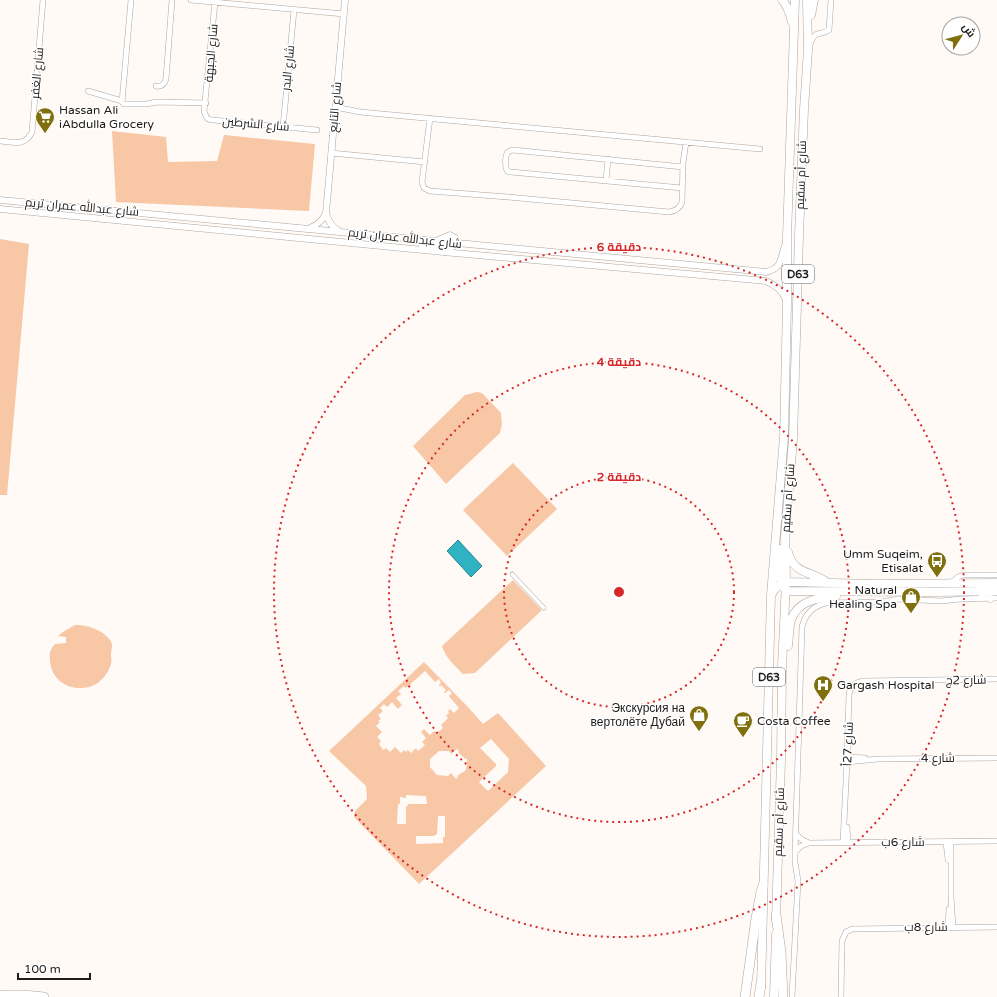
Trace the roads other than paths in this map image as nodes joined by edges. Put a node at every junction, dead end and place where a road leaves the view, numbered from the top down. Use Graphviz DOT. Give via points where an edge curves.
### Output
graph roads {
  1 [pos="43,0"];
  2 [pos="131,0"];
  3 [pos="172,0"];
  4 [pos="190,0"];
  5 [pos="345,0"];
  6 [pos="782,0"];
  7 [pos="795,0"];
  8 [pos="802,0"];
  9 [pos="807,0"];
  10 [pos="814,0"];
  11 [pos="831,0"];
  12 [pos="215,2"];
  13 [pos="294,10"];
  14 [pos="344,14"];
  15 [pos="794,33"];
  16 [pos="808,50"];
  17 [pos="156,86"];
  18 [pos="88,91"];
  19 [pos="122,101"];
  20 [pos="206,103"];
  21 [pos="335,109"];
  22 [pos="428,118"];
  23 [pos="283,127"];
  24 [pos="317,130"];
  25 [pos="0,141"];
  26 [pos="684,142"];
  27 [pos="760,149"];
  28 [pos="331,153"];
  29 [pos="608,159"];
  30 [pos="425,162"];
  31 [pos="683,165"];
  32 [pos="606,181"];
  33 [pos="682,188"];
  34 [pos="0,200"];
  35 [pos="0,209"];
  36 [pos="326,213"];
  37 [pos="308,228"];
  38 [pos="341,232"];
  39 [pos="787,237"];
  40 [pos="456,243"];
  41 [pos="388,246"];
  42 [pos="787,304"];
  43 [pos="778,509"];
  44 [pos="785,536"];
  45 [pos="512,574"];
  46 [pos="997,575"];
  47 [pos="784,582"];
  48 [pos="828,583"];
  49 [pos="951,583"];
  50 [pos="997,583"];
  51 [pos="860,591"];
  52 [pos="979,591"];
  53 [pos="997,591"];
  54 [pos="771,595"];
  55 [pos="993,598"];
  56 [pos="544,608"];
  57 [pos="783,657"];
  58 [pos="782,667"];
  59 [pos="997,679"];
  60 [pos="864,681"];
  61 [pos="997,758"];
  62 [pos="848,760"];
  63 [pos="796,834"];
  64 [pos="997,841"];
  65 [pos="845,842"];
  66 [pos="949,842"];
  67 [pos="809,843"];
  68 [pos="795,852"];
  69 [pos="763,885"];
  70 [pos="776,915"];
  71 [pos="950,927"];
  72 [pos="997,927"];
  73 [pos="761,983"];
  74 [pos="4,995"];
  75 [pos="44,997"];
  76 [pos="745,997"];
  77 [pos="760,997"];
  78 [pos="774,997"];
  79 [pos="783,997"];
  80 [pos="792,997"];
  81 [pos="841,997"];
  1 -- 25 [label="street, شارع الغفر" via="32,132 30,138 21,143"];
  2 -- 19 [label="street"];
  3 -- 17 [label="street" via="166,80 162,85"];
  4 -- 12 [label="street"];
  5 -- 14 [label="street, شارع التابع"];
  6 -- 15 [label="main road" via="790,14"];
  7 -- 15 [label="main road, شارع أم سقيم / D63"];
  8 -- 16 [label="main road" via="803,28"];
  9 -- 16 [label="main road, شارع أم سقيم / D63"];
  10 -- 16 [label="main road"];
  11 -- 16 [label="street" via="829,30 815,35"];
  12 -- 13 [label="street"];
  12 -- 20 [label="street, شارع الجبهة"];
  13 -- 14 [label="street"];
  13 -- 23 [label="street, شارع البدر"];
  14 -- 21 [label="street, شارع التابع"];
  15 -- 39 [label="main road, شارع أم سقيم / D63"];
  16 -- 44 [label="main road, شارع أم سقيم / D63" via="799,228 793,439"];
  18 -- 19 [label="street"];
  19 -- 20 [label="street" via="123,104"];
  20 -- 23 [label="street, شارع الشرطين" via="204,112 210,120"];
  21 -- 22 [label="street"];
  21 -- 28 [label="street, شارع التابع"];
  22 -- 26 [label="street"];
  22 -- 30 [label="street"];
  23 -- 24 [label="street, شارع الشرطين"];
  26 -- 27 [label="street"];
  26 -- 31 [label="street"];
  28 -- 30 [label="street"];
  28 -- 36 [label="street, شارع التابع"];
  29 -- 31 [label="street"];
  29 -- 32 [label="street"];
  29 -- 32 [label="street" via="513,150 506,155 505,167 508,172"];
  30 -- 33 [label="street" via="422,182 424,188 435,191 674,212 682,202"];
  31 -- 33 [label="street"];
  32 -- 33 [label="street"];
  34 -- 37 [label="street, شارع عبدالله عمران تريم"];
  35 -- 41 [label="street, شارع عبدالله عمران تريم"];
  36 -- 37 [label="street" via="321,222"];
  36 -- 38 [label="street" via="329,223"];
  37 -- 38 [label="street, شارع عبدالله عمران تريم"];
  38 -- 40 [label="street, شارع عبدالله عمران تريم"];
  39 -- 40 [label="street, شارع عبدالله عمران تريم" via="780,264 766,272"];
  39 -- 42 [label="main road, شارع أم سقيم / D63"];
  40 -- 41 [label="street" via="449,248 407,244"];
  41 -- 42 [label="street, شارع عبدالله عمران تريم" via="766,281 780,290"];
  42 -- 43 [label="main road, شارع أم سقيم / D63" via="784,437"];
  43 -- 47 [label="main road" via="782,517"];
  43 -- 54 [label="main road, شارع أم سقيم / D63"];
  44 -- 47 [label="main road, شارع أم سقيم / D63"];
  44 -- 48 [label="main road" via="789,556 794,565"];
  45 -- 56 [label="street"];
  46 -- 49 [label="street" via="964,575"];
  47 -- 48 [label="main road"];
  47 -- 51 [label="main road"];
  47 -- 54 [label="main road" via="776,587"];
  47 -- 57 [label="main road, شارع أم سقيم / D63"];
  48 -- 49 [label="main road"];
  49 -- 50 [label="main road"];
  51 -- 52 [label="main road"];
  51 -- 57 [label="main road" via="842,596 820,597 800,607 792,618 787,650"];
  52 -- 53 [label="main road"];
  52 -- 55 [label="main road"];
  54 -- 58 [label="main road" via="777,595 780,599 778,648"];
  54 -- 69 [label="main road, شارع أم سقيم / D63"];
  55 -- 63 [label="street" via="941,602 898,599 882,602 826,603 807,614 802,627"];
  57 -- 58 [label="main road, شارع أم سقيم / D63"];
  58 -- 70 [label="main road, شارع أم سقيم / D63"];
  59 -- 60 [label="street, شارع 2ج"];
  60 -- 62 [label="street, شارع 27أ" via="854,685 850,692"];
  61 -- 62 [label="street, شارع 4"];
  62 -- 65 [label="street, شارع 27أ"];
  63 -- 67 [label="street" via="801,840"];
  63 -- 68 [label="street"];
  64 -- 66 [label="street, شارع 6ب"];
  65 -- 66 [label="street, شارع 6ب"];
  65 -- 67 [label="street, شارع 6ب"];
  66 -- 71 [label="street"];
  67 -- 68 [label="street"];
  68 -- 80 [label="street" via="798,881"];
  69 -- 73 [label="main road, شارع أم سقيم / D63"];
  69 -- 76 [label="highway"];
  70 -- 78 [label="main road, شارع أم سقيم / D63"];
  70 -- 79 [label="highway"];
  71 -- 72 [label="street, شارع 8ب"];
  71 -- 81 [label="street, شارع 8ب" via="855,928 846,932 842,941"];
  73 -- 77 [label="highway"];
  74 -- 75 [label="highway"];
}
